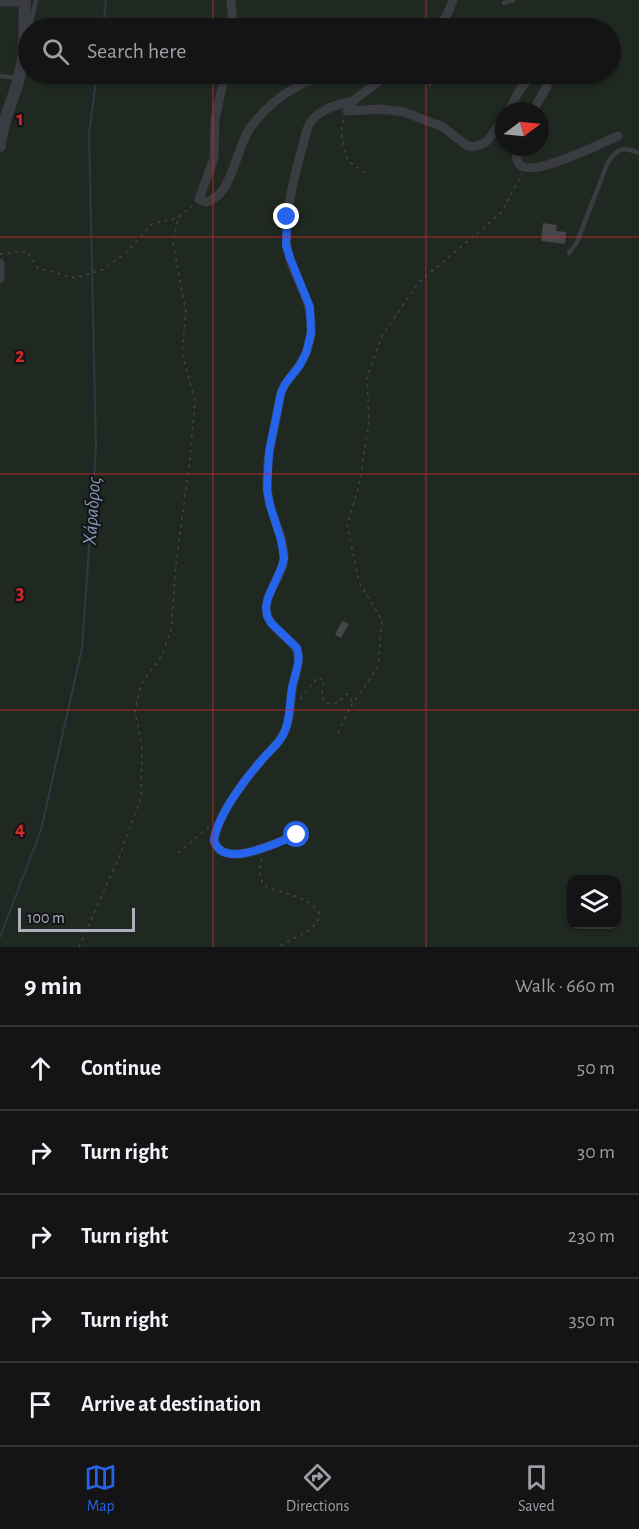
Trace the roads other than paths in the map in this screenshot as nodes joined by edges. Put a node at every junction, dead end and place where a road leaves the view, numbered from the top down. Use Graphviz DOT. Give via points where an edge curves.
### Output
graph roads {
  1 [pos="231,0"];
  2 [pos="453,0"];
  3 [pos="513,0"];
  4 [pos="28,1"];
  5 [pos="0,2"];
  6 [pos="504,3"];
  7 [pos="26,18"];
  8 [pos="29,18"];
  9 [pos="232,18"];
  10 [pos="445,18"];
  11 [pos="0,76"];
  12 [pos="18,78"];
  13 [pos="18,81"];
  14 [pos="223,84"];
  15 [pos="301,84"];
  16 [pos="375,84"];
  17 [pos="523,84"];
  18 [pos="547,84"];
  19 [pos="353,101"];
  20 [pos="514,102"];
  21 [pos="538,102"];
  22 [pos="495,131"];
  23 [pos="0,132"];
  24 [pos="618,136"];
  25 [pos="0,146"];
  26 [pos="639,153"];
  27 [pos="516,156"];
  28 [pos="569,253"];
  29 [pos="0,263"];
  30 [pos="0,278"];
  31 [pos="297,835"];
  1 -- 9 [label="street"];
  2 -- 10 [label="street"];
  3 -- 6 [label="lane"];
  4 -- 5 [label="street"];
  4 -- 7 [label="street"];
  4 -- 8 [label="lane"];
  11 -- 12 [label="lane"];
  13 -- 23 [label="street"];
  14 -- 15 [label="street" via="215,119 214,158 199,199 206,202 220,194 231,176 249,129 272,104"];
  16 -- 19 [label="street"];
  17 -- 20 [label="street"];
  18 -- 21 [label="street"];
  19 -- 22 [label="street" via="347,111 404,112 443,127 466,146 483,144"];
  19 -- 31 [label="street" via="320,113 310,123 292,180 287,217 286,245 310,307 311,333 306,353 281,393 269,452 267,490 284,558 268,598 267,616 298,652 288,723 283,736 238,791 214,840 218,849 230,854"];
  23 -- 25 [label="street"];
  24 -- 27 [label="street" via="550,164 525,168"];
  26 -- 28 [label="lane" via="628,148 611,157 578,242"];
  29 -- 30 [label="street"];
}
